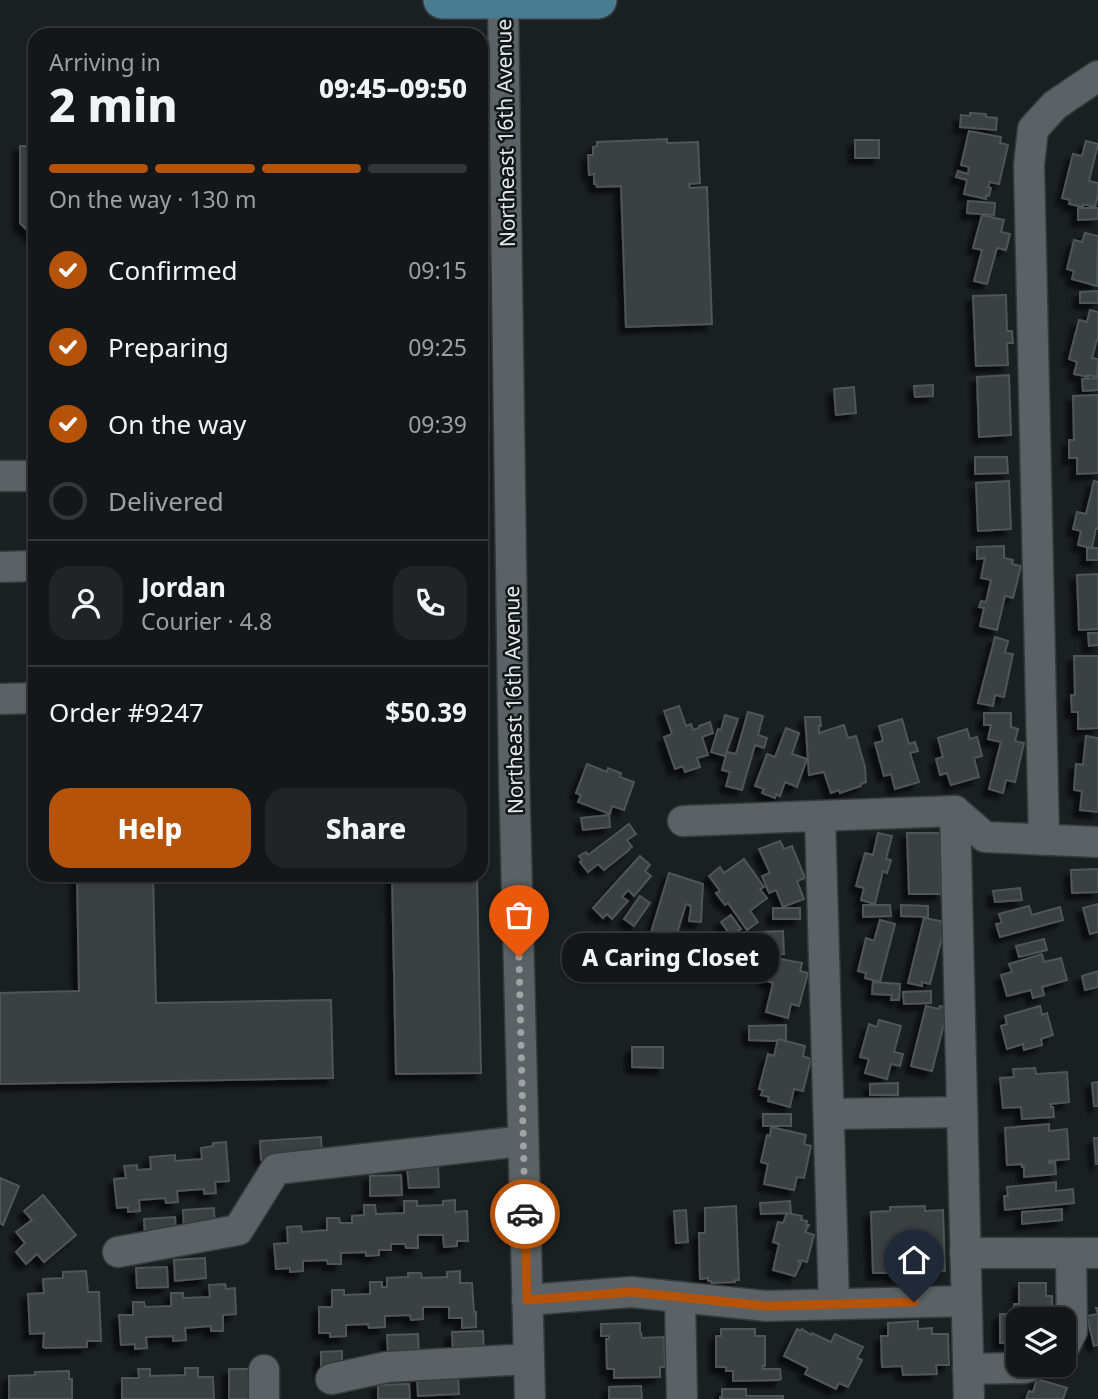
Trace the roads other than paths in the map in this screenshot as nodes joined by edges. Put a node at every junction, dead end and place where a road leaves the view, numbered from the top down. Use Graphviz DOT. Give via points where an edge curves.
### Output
graph roads {
  1 [pos="442,0"];
  2 [pos="598,0"];
  3 [pos="503,1"];
  4 [pos="1098,76"];
  5 [pos="28,476"];
  6 [pos="0,477"];
  7 [pos="28,566"];
  8 [pos="0,567"];
  9 [pos="28,698"];
  10 [pos="0,699"];
  11 [pos="955,811"];
  12 [pos="820,817"];
  13 [pos="683,821"];
  14 [pos="1044,839"];
  15 [pos="1098,842"];
  16 [pos="962,1112"];
  17 [pos="829,1114"];
  18 [pos="523,1141"];
  19 [pos="118,1252"];
  20 [pos="965,1253"];
  21 [pos="1084,1253"];
  22 [pos="680,1297"];
  23 [pos="527,1300"];
  24 [pos="966,1301"];
  25 [pos="834,1304"];
  26 [pos="1076,1307"];
  27 [pos="529,1359"];
  28 [pos="1006,1368"];
  29 [pos="968,1369"];
  30 [pos="331,1379"];
  31 [pos="530,1399"];
  32 [pos="682,1399"];
  33 [pos="969,1399"];
  1 -- 3 [label="main road"];
  2 -- 3 [label="main road"];
  3 -- 18 [label="street, Northeast 16th Avenue"];
  4 -- 14 [label="street" via="1055,104 1033,129 1028,165"];
  5 -- 6 [label="street"];
  7 -- 8 [label="street"];
  9 -- 10 [label="street"];
  11 -- 12 [label="street"];
  11 -- 14 [label="street" via="985,837"];
  11 -- 16 [label="street"];
  12 -- 13 [label="street"];
  12 -- 17 [label="street"];
  14 -- 15 [label="street"];
  16 -- 17 [label="street"];
  16 -- 20 [label="street"];
  17 -- 25 [label="street"];
  18 -- 19 [label="street" via="276,1169 238,1230"];
  18 -- 23 [label="street, Northeast 16th Avenue"];
  20 -- 21 [label="street"];
  20 -- 24 [label="street"];
  21 -- 26 [label="street"];
  22 -- 23 [label="street" via="631,1292"];
  22 -- 25 [label="street" via="766,1306"];
  22 -- 32 [label="street"];
  23 -- 27 [label="street, Northeast 16th Avenue"];
  24 -- 25 [label="street"];
  24 -- 29 [label="street"];
  27 -- 30 [label="street" via="387,1367"];
  27 -- 31 [label="street, Northeast 16th Avenue"];
  28 -- 29 [label="street"];
  29 -- 33 [label="street"];
}
